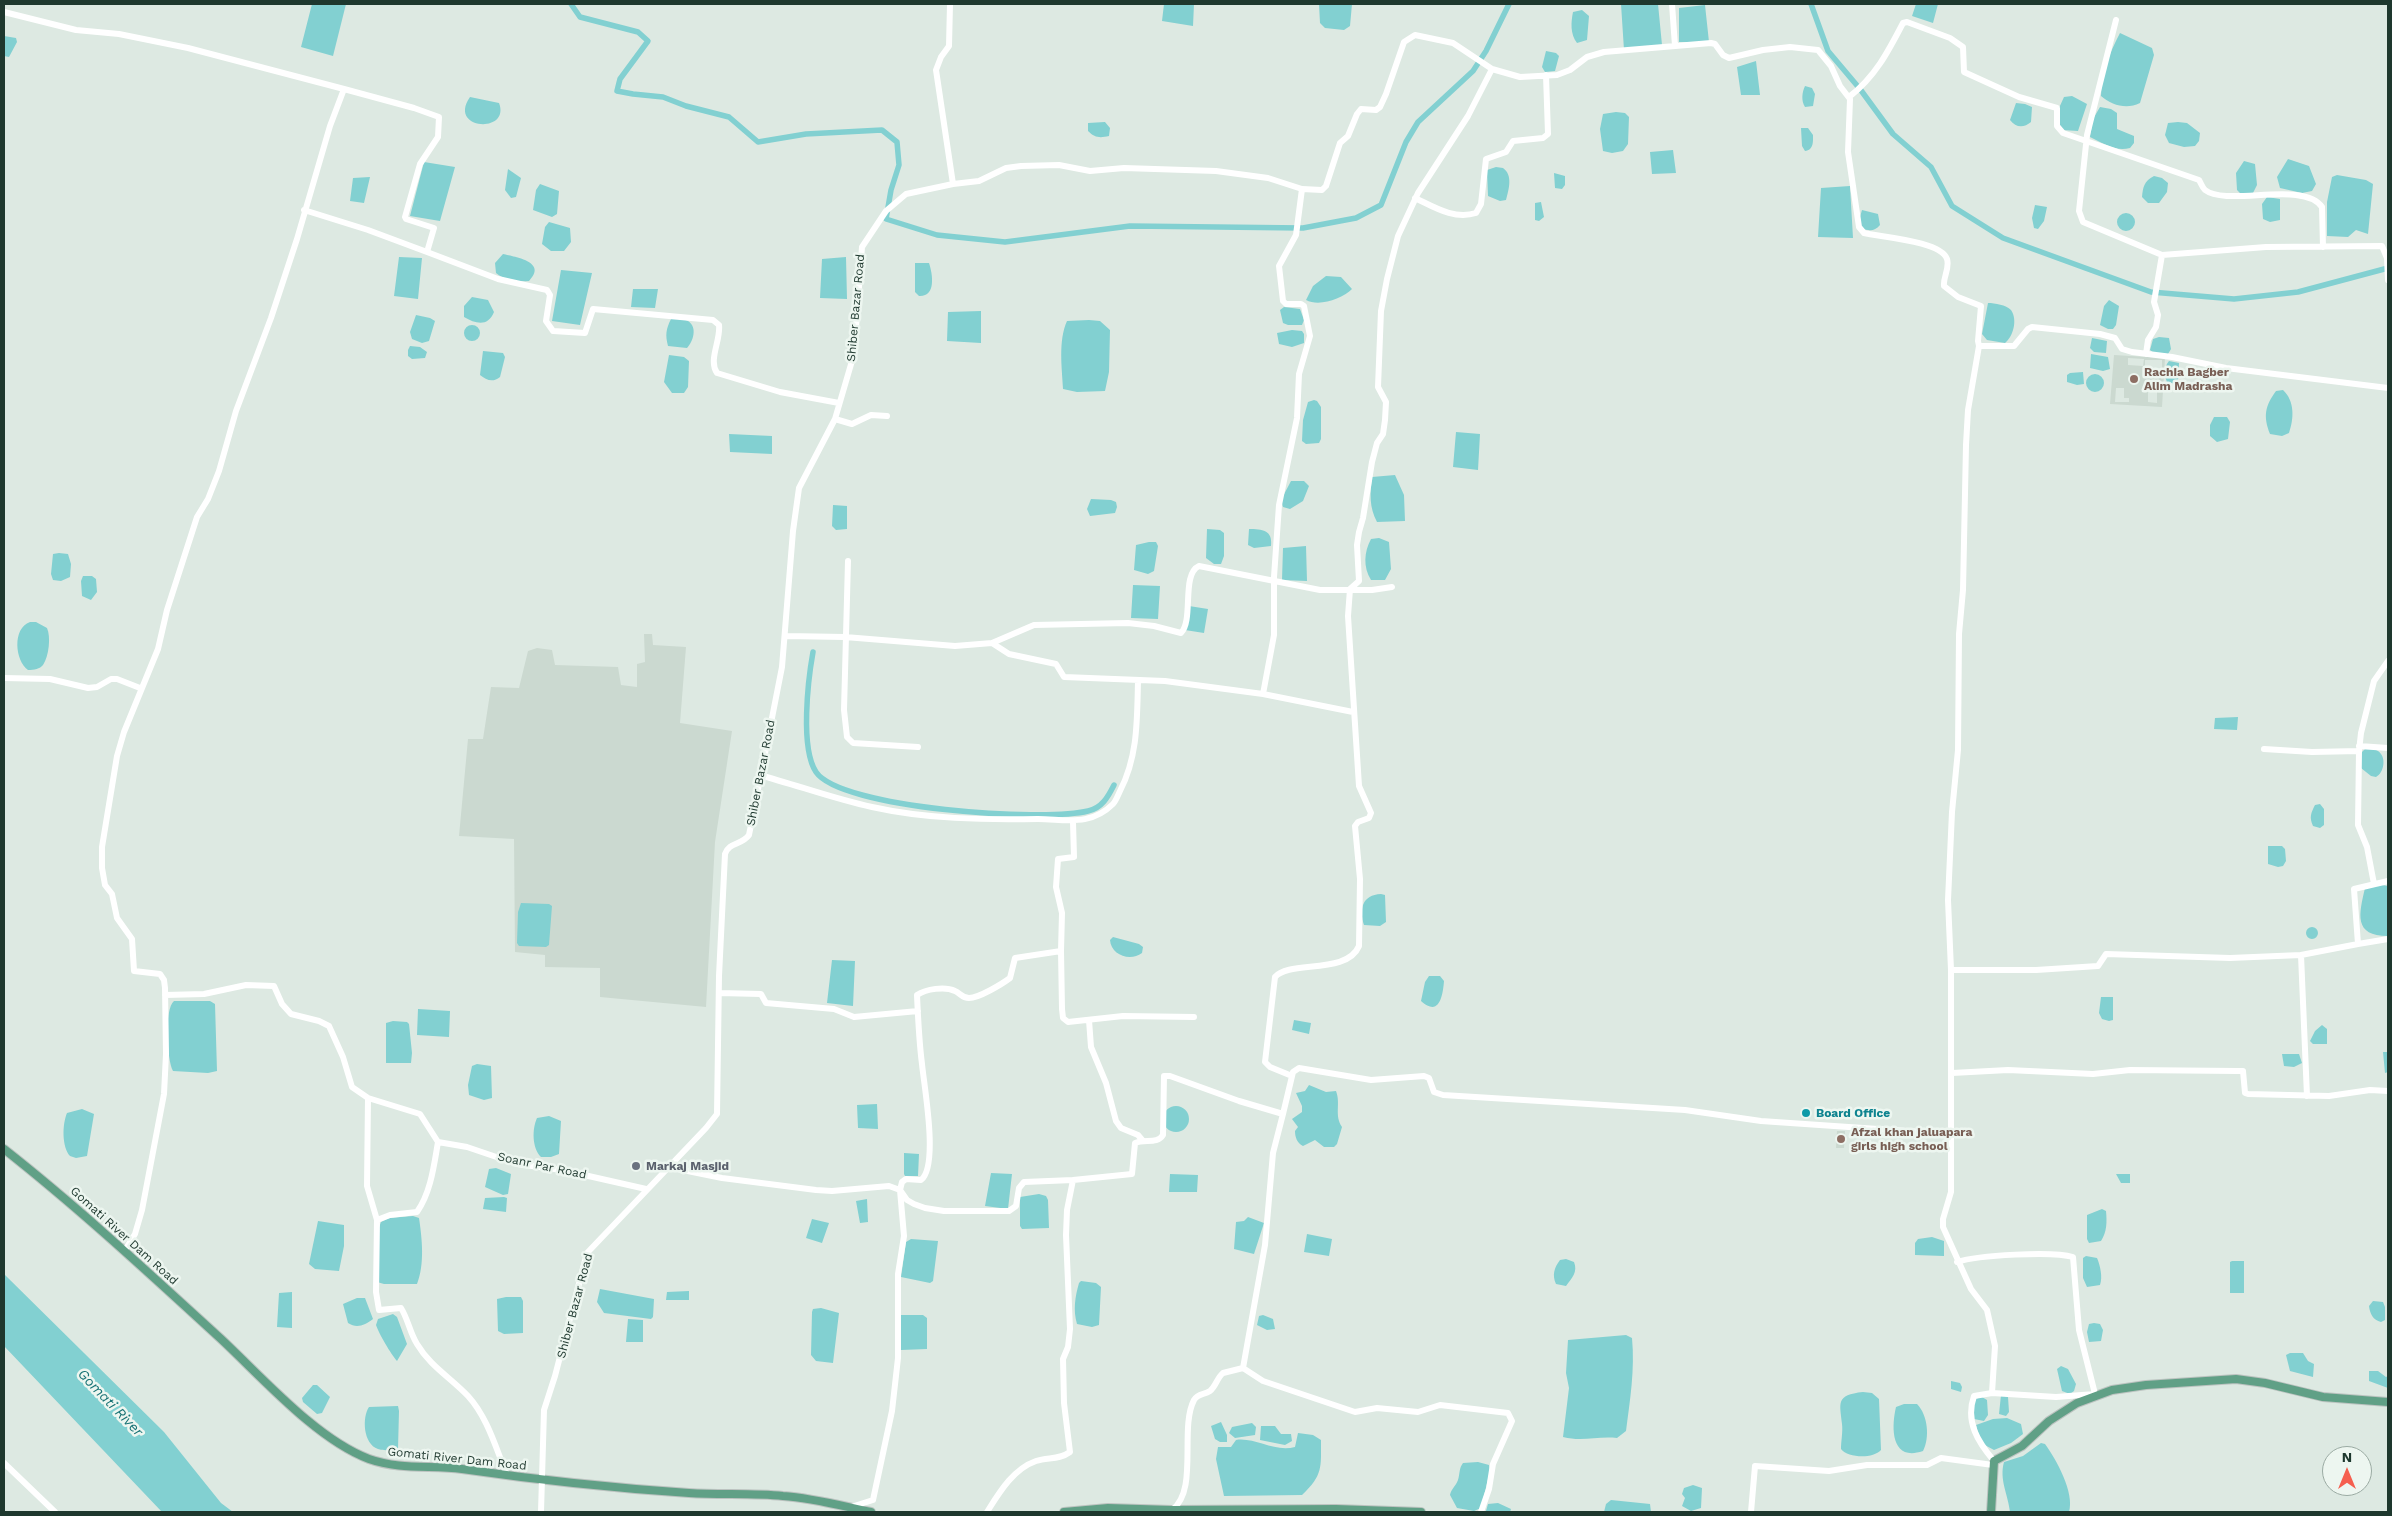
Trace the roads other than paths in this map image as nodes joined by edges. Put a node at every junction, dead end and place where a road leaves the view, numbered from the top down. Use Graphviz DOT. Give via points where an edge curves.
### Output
graph roads {
  1 [pos="950,4"];
  2 [pos="1672,4"];
  3 [pos="4,12"];
  4 [pos="2116,20"];
  5 [pos="1675,46"];
  6 [pos="1492,69"];
  7 [pos="1546,75"];
  8 [pos="344,89"];
  9 [pos="1849,98"];
  10 [pos="2086,141"];
  11 [pos="953,184"];
  12 [pos="1302,189"];
  13 [pos="1415,198"];
  14 [pos="304,210"];
  15 [pos="2323,247"];
  16 [pos="427,252"];
  17 [pos="2162,255"];
  18 [pos="2388,267"];
  19 [pos="2388,280"];
  20 [pos="1980,346"];
  21 [pos="2146,354"];
  22 [pos="2388,388"];
  23 [pos="839,403"];
  24 [pos="887,416"];
  25 [pos="835,419"];
  26 [pos="848,561"];
  27 [pos="1274,581"];
  28 [pos="1392,587"];
  29 [pos="1350,589"];
  30 [pos="786,636"];
  31 [pos="845,637"];
  32 [pos="992,643"];
  33 [pos="2388,661"];
  34 [pos="4,678"];
  35 [pos="1138,681"];
  36 [pos="140,688"];
  37 [pos="1263,694"];
  38 [pos="1353,712"];
  39 [pos="918,747"];
  40 [pos="2388,748"];
  41 [pos="2264,749"];
  42 [pos="2359,749"];
  43 [pos="760,775"];
  44 [pos="1073,822"];
  45 [pos="2388,881"];
  46 [pos="2374,884"];
  47 [pos="2388,938"];
  48 [pos="2358,944"];
  49 [pos="1061,951"];
  50 [pos="2301,955"];
  51 [pos="1952,970"];
  52 [pos="719,993"];
  53 [pos="165,995"];
  54 [pos="918,1011"];
  55 [pos="1194,1017"];
  56 [pos="1089,1020"];
  57 [pos="1952,1073"];
  58 [pos="1292,1076"];
  59 [pos="2388,1090"];
  60 [pos="2308,1096"];
  61 [pos="368,1098"];
  62 [pos="1283,1114"];
  63 [pos="1951,1134"];
  64 [pos="1143,1141"];
  65 [pos="438,1142"];
  66 [pos="4,1149"];
  67 [pos="668,1167"];
  68 [pos="1073,1180"];
  69 [pos="646,1189"];
  70 [pos="900,1190"];
  71 [pos="376,1220"];
  72 [pos="125,1250"];
  73 [pos="1957,1262"];
  74 [pos="1243,1368"];
  75 [pos="1992,1393"];
  76 [pos="2095,1394"];
  77 [pos="2388,1402"];
  78 [pos="4,1463"];
  79 [pos="1994,1463"];
  80 [pos="507,1476"];
  81 [pos="541,1480"];
  82 [pos="849,1508"];
  83 [pos="1172,1510"];
  84 [pos="55,1512"];
  85 [pos="541,1512"];
  86 [pos="871,1512"];
  87 [pos="987,1512"];
  88 [pos="1066,1512"];
  89 [pos="1420,1512"];
  90 [pos="1481,1512"];
  91 [pos="1751,1512"];
  92 [pos="1991,1512"];
  1 -- 11 [label="street" via="949,46 940,57 936,70"];
  2 -- 5 [label="street"];
  3 -- 8 [label="street" via="76,30 119,34 188,48"];
  4 -- 10 [label="street"];
  5 -- 7 [label="street" via="1596,54 1570,70"];
  5 -- 9 [label="street" via="1715,44 1723,55 1735,58 1781,48 1818,50"];
  6 -- 7 [label="street" via="1520,78"];
  6 -- 12 [label="street" via="1452,43 1415,36 1405,41 1382,102 1376,110 1361,109 1357,114 1348,136 1340,143 1326,186 1322,190"];
  6 -- 13 [label="street" via="1468,116"];
  7 -- 13 [label="street" via="1548,134 1543,138 1512,141 1506,152 1486,159 1481,204 1476,213 1449,213"];
  8 -- 14 [label="street"];
  8 -- 16 [label="street" via="439,117 438,137 420,164 405,217 433,227"];
  9 -- 10 [label="street" via="1877,70 1903,23 1907,22 1950,38 1963,47 1964,72 2019,97 2058,108 2056,123 2059,130"];
  9 -- 20 [label="street" via="1848,152 1859,227 1864,233 1910,240 1938,250 1945,256 1948,266 1944,286 1980,306"];
  10 -- 15 [label="street" via="2199,180 2203,188 2213,193 2228,196 2285,194 2317,202 2323,211"];
  10 -- 17 [label="street" via="2079,211 2082,222"];
  11 -- 12 [label="street, Shiber Bazar Road" via="985,180 1006,168 1059,165 1090,171 1124,168 1216,171 1268,178"];
  11 -- 23 [label="street, Shiber Bazar Road" via="906,194 892,204 864,242 859,261 854,354"];
  12 -- 27 [label="street" via="1296,235 1280,263 1280,284 1284,303 1304,306 1310,336 1299,374 1297,418 1279,506"];
  13 -- 29 [label="street" via="1398,236 1381,311 1378,387 1386,402 1385,420 1372,462 1359,532 1359,581"];
  14 -- 16 [label="street"];
  14 -- 36 [label="street" via="219,471 197,517 158,649"];
  15 -- 17 [label="street"];
  15 -- 18 [label="street" via="2382,246"];
  16 -- 23 [label="street" via="498,279 547,290 550,295 546,321 553,331 585,333 593,309 713,320 719,325 720,332 714,364 717,373 780,392"];
  17 -- 21 [label="street" via="2154,305 2158,315"];
  18 -- 19 [label="street"];
  20 -- 21 [label="street" via="2014,346 2032,328 2109,336 2117,339 2125,350"];
  20 -- 51 [label="street" via="1968,410 1966,445 1958,750 1948,900"];
  21 -- 22 [label="street" via="2226,368"];
  23 -- 25 [label="street, Shiber Bazar Road"];
  24 -- 25 [label="street" via="871,415 852,424"];
  25 -- 30 [label="street, Shiber Bazar Road" via="799,488"];
  26 -- 31 [label="street"];
  27 -- 29 [label="street" via="1320,590"];
  27 -- 32 [label="street" via="1204,566 1196,568 1192,574 1181,633 1128,623 1034,625"];
  27 -- 37 [label="street" via="1274,635"];
  28 -- 29 [label="street"];
  29 -- 38 [label="street" via="1348,616"];
  30 -- 31 [label="street"];
  30 -- 43 [label="street, Shiber Bazar Road"];
  31 -- 32 [label="street" via="955,646"];
  31 -- 39 [label="street" via="844,710 849,741"];
  32 -- 35 [label="street" via="1009,654 1056,664 1064,677"];
  33 -- 42 [label="street" via="2374,681"];
  34 -- 36 [label="street" via="50,679 88,688 117,679"];
  35 -- 37 [label="street" via="1165,681"];
  35 -- 44 [label="street" via="1130,772 1114,804"];
  36 -- 53 [label="street" via="124,732 111,784 102,868 117,918 132,939 134,971 160,974 164,980"];
  37 -- 38 [label="street"];
  38 -- 58 [label="street" via="1359,786 1371,813 1355,826 1360,879 1359,946 1351,957 1319,967 1286,971 1275,977 1265,1062"];
  40 -- 42 [label="street"];
  41 -- 42 [label="street" via="2312,752"];
  42 -- 46 [label="street" via="2358,825 2367,847"];
  43 -- 44 [label="street" via="872,807 917,814 1002,821 1039,819"];
  43 -- 52 [label="street, Shiber Bazar Road" via="749,835 730,846 725,854"];
  44 -- 49 [label="street" via="1074,857 1058,859 1056,887 1062,913"];
  45 -- 46 [label="street"];
  46 -- 48 [label="street" via="2354,889"];
  47 -- 48 [label="street"];
  48 -- 50 [label="street"];
  49 -- 54 [label="street" via="1014,958 1010,978 976,997 965,997 946,989 921,993"];
  49 -- 56 [label="street" via="1063,1018 1074,1023"];
  50 -- 51 [label="street" via="2230,958 2106,954 2098,966"];
  50 -- 60 [label="street"];
  51 -- 57 [label="street"];
  52 -- 54 [label="street" via="762,994 766,1003 834,1009 854,1017"];
  52 -- 67 [label="street, Shiber Bazar Road" via="717,1114"];
  53 -- 61 [label="street" via="204,994 246,985 274,986 282,1004 291,1014 319,1020 329,1026 352,1087"];
  53 -- 72 [label="street" via="164,1094 142,1210 135,1234"];
  54 -- 70 [label="street" via="930,1137 927,1173 921,1180 903,1180"];
  55 -- 56 [label="street" via="1123,1016"];
  56 -- 64 [label="street" via="1091,1047 1106,1083 1116,1122"];
  57 -- 60 [label="street" via="2008,1070 2093,1074 2130,1070 2243,1071 2245,1093"];
  57 -- 63 [label="street"];
  58 -- 62 [label="street"];
  58 -- 63 [label="street" via="1299,1068 1371,1080 1424,1076 1429,1078 1434,1092 1443,1095 1685,1110 1761,1121"];
  59 -- 60 [label="street"];
  61 -- 65 [label="street" via="420,1114"];
  61 -- 71 [label="street" via="368,1186"];
  62 -- 64 [label="street" via="1166,1075 1163,1080 1163,1136 1156,1141"];
  62 -- 74 [label="street" via="1273,1153 1265,1245"];
  63 -- 73 [label="street" via="1951,1192 1943,1227"];
  64 -- 68 [label="street" via="1138,1141 1134,1148 1132,1174"];
  65 -- 69 [label="street, Soanr Par Road" via="467,1147 517,1164 562,1170"];
  65 -- 71 [label="street" via="430,1184 417,1212"];
  66 -- 72 [label="main road, Gomati River Dam Road"];
  67 -- 69 [label="street, Shiber Bazar Road"];
  67 -- 70 [label="street" via="722,1178 816,1190 889,1186"];
  68 -- 70 [label="street" via="1024,1182 1019,1188 1016,1206 1009,1211 925,1208 907,1200"];
  68 -- 87 [label="street" via="1066,1235 1070,1329 1063,1359 1070,1452 1059,1458 1036,1461 1020,1470 995,1496"];
  69 -- 81 [label="street, Shiber Bazar Road" via="585,1258 556,1376 544,1410"];
  70 -- 82 [label="street" via="904,1236 898,1274 898,1353 892,1411 873,1500"];
  71 -- 80 [label="street" via="379,1310 402,1308 424,1355 468,1396 478,1410"];
  72 -- 80 [label="main road, Gomati River Dam Road" via="296,1409 341,1445 369,1459 401,1467 459,1468"];
  73 -- 75 [label="street" via="1970,1289 1987,1310 1995,1346"];
  73 -- 76 [label="street" via="1970,1258 2036,1254 2073,1257 2080,1330"];
  74 -- 83 [label="street" via="1223,1373 1211,1390 1194,1400 1189,1415 1183,1498"];
  74 -- 90 [label="street" via="1263,1381 1355,1412 1378,1408 1418,1412 1440,1405 1508,1413 1512,1421 1493,1464"];
  75 -- 76 [label="street" via="2056,1397"];
  75 -- 79 [label="street" via="1975,1396 1971,1406 1974,1435"];
  76 -- 77 [label="main road" via="2146,1385 2236,1380 2265,1383 2323,1397"];
  76 -- 79 [label="main road" via="2049,1421 2022,1446"];
  78 -- 84 [label="street"];
  79 -- 91 [label="street" via="1941,1458 1927,1465 1867,1465 1829,1470 1755,1466"];
  79 -- 92 [label="main road"];
  80 -- 81 [label="main road, Gomati River Dam Road"];
  81 -- 82 [label="main road, Gomati River Dam Road" via="692,1493 781,1496"];
  81 -- 85 [label="street, Shiber Bazar Road"];
  82 -- 86 [label="main road, Gomati River Dam Road"];
  83 -- 88 [label="main road" via="1108,1508"];
  83 -- 89 [label="main road"];
}
